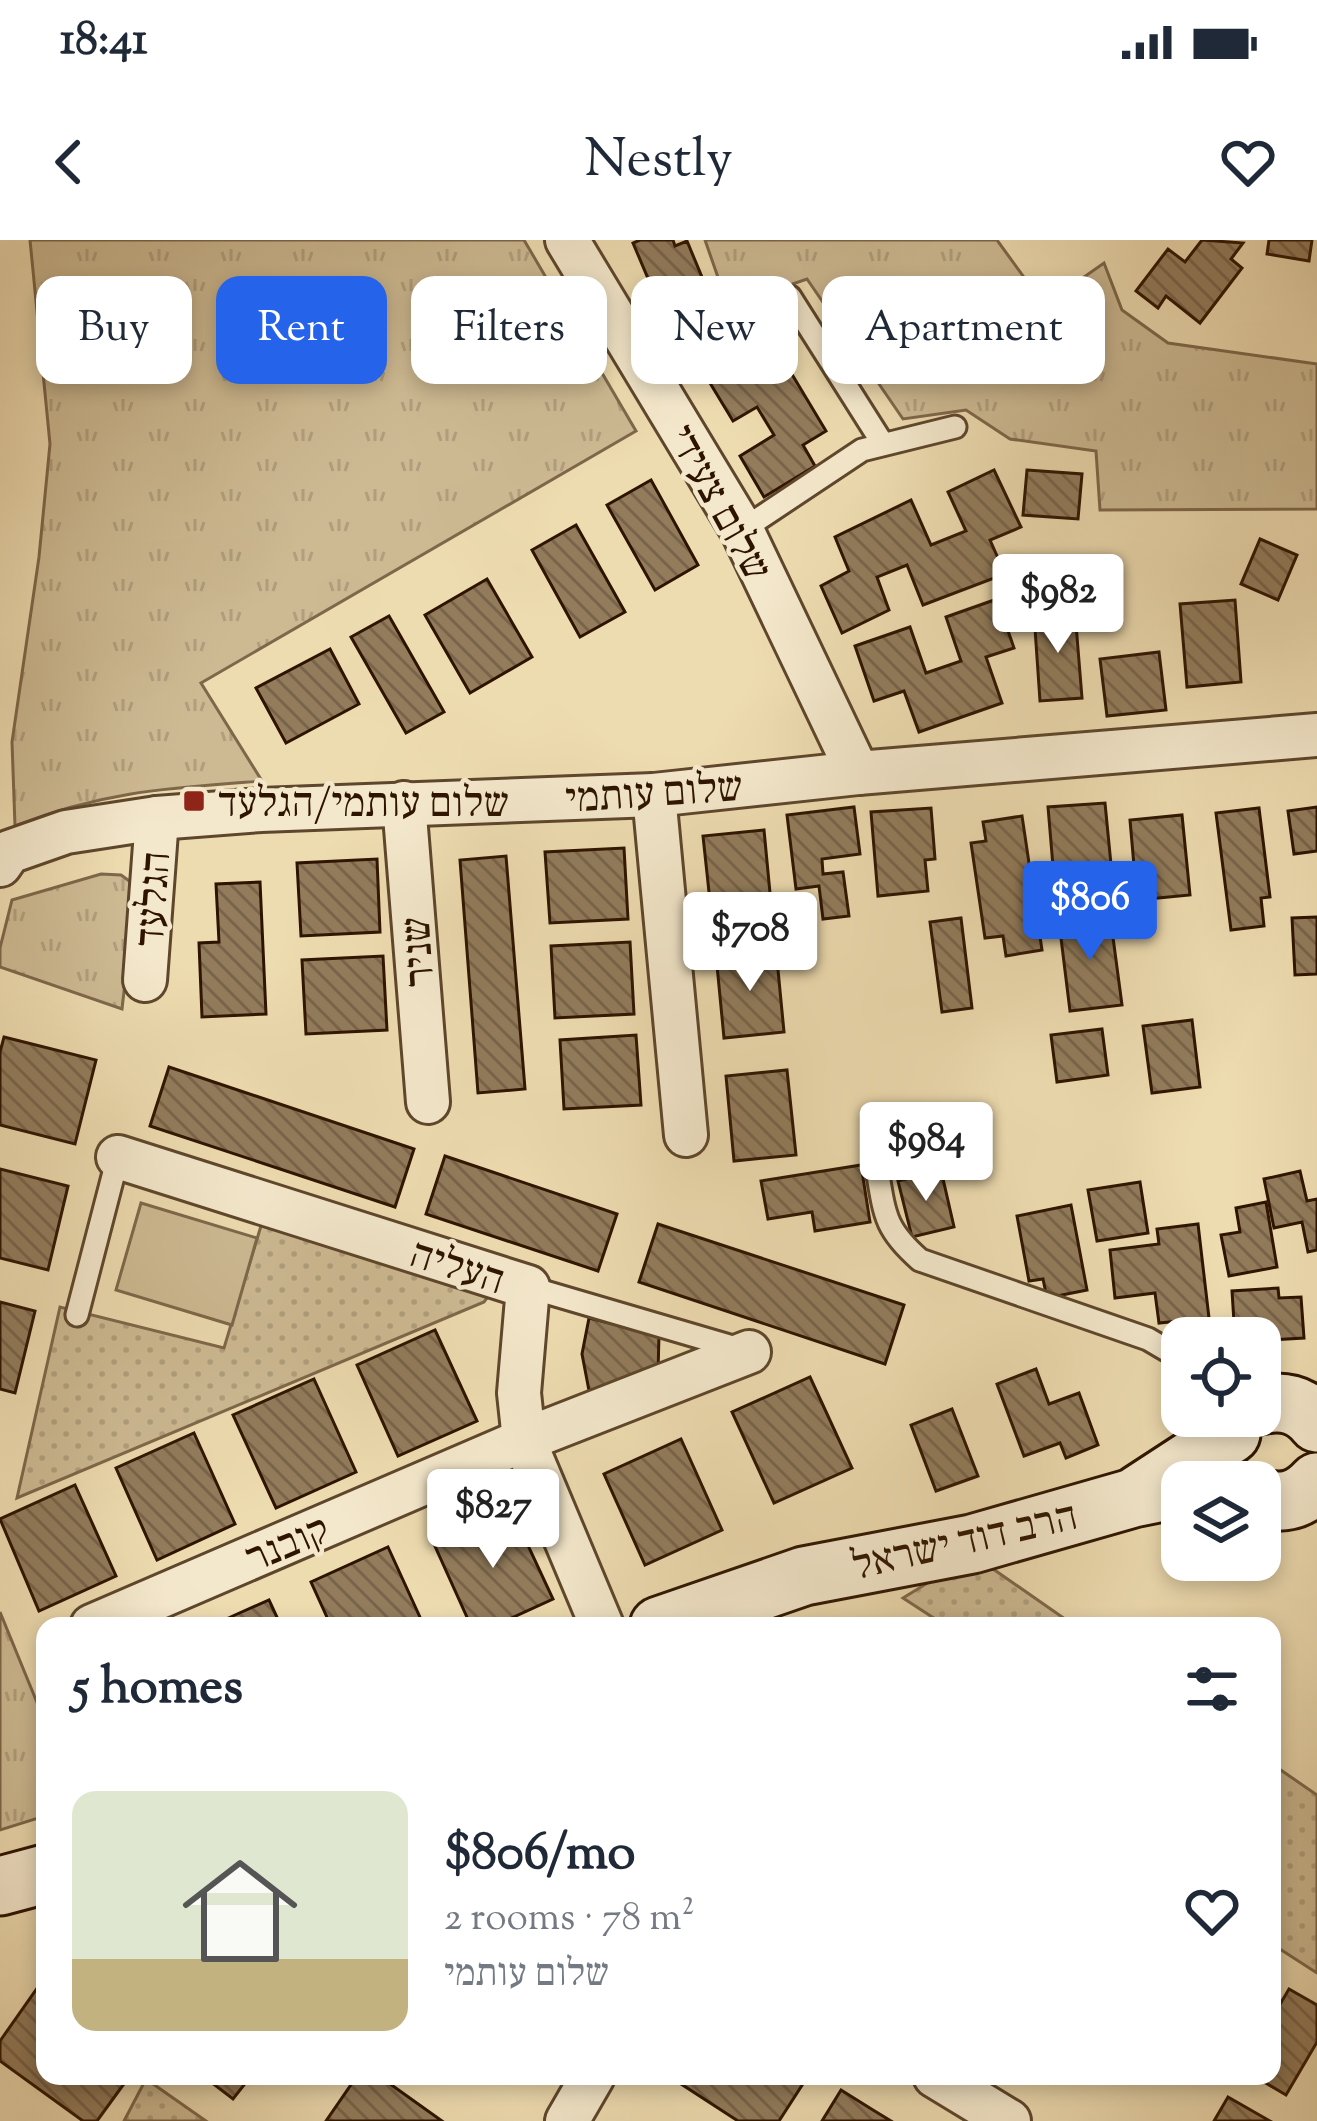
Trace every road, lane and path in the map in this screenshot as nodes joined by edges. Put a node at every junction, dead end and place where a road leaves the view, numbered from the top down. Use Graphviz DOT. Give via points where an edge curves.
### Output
graph roads {
  1 [pos="567,240"];
  2 [pos="798,310"];
  3 [pos="955,427"];
  4 [pos="884,444"];
  5 [pos="742,530"];
  6 [pos="1317,735"];
  7 [pos="858,773"];
  8 [pos="654,795"];
  9 [pos="404,803"];
  10 [pos="157,818"];
  11 [pos="0,865"];
  12 [pos="145,980"];
  13 [pos="428,1102"];
  14 [pos="686,1135"];
  15 [pos="118,1157"];
  16 [pos="878,1175"];
  17 [pos="528,1287"];
  18 [pos="77,1315"];
  19 [pos="1161,1347"];
  20 [pos="749,1352"];
  21 [pos="1317,1423"];
  22 [pos="524,1440"];
  23 [pos="1263,1457"];
  24 [pos="1158,1493"];
  25 [pos="113,1617"];
  26 [pos="598,1617"];
  27 [pos="685,1617"];
  28 [pos="36,1876"];
  29 [pos="0,1886"];
  30 [pos="588,2085"];
  31 [pos="950,2085"];
  32 [pos="567,2121"];
  33 [pos="1009,2121"];
  1 -- 5 [label="street, שלום צעידי"];
  2 -- 4 [label="lane"];
  3 -- 4 [label="lane"];
  4 -- 5 [label="lane" via="833,466"];
  5 -- 7 [label="street, שלום צעידי"];
  6 -- 7 [label="street, שלום עותמי"];
  7 -- 8 [label="street, שלום עותמי"];
  8 -- 9 [label="street, שלום עותמי"];
  8 -- 14 [label="street"];
  9 -- 10 [label="street, שלום עותמי"];
  9 -- 13 [label="street, שניר"];
  10 -- 11 [label="street, שלום עותמי" via="65,832 9,852"];
  10 -- 12 [label="street, הגלעד"];
  15 -- 17 [label="street, העליה"];
  15 -- 18 [label="lane"];
  16 -- 19 [label="lane" via="886,1220 920,1260"];
  17 -- 20 [label="lane"];
  17 -- 22 [label="street, העליה" via="519,1393"];
  20 -- 22 [label="street, קובנר"];
  21 -- 23 [label="street" via="1287,1403"];
  22 -- 25 [label="street, קובנר"];
  22 -- 26 [label="street, העליה"];
  23 -- 24 [label="street, הרב דוד ישראל"];
  24 -- 27 [label="street, הרב דוד ישראל" via="972,1544 804,1576"];
  28 -- 29 [label="street"];
  30 -- 32 [label="street"];
  31 -- 33 [label="street"];
}
